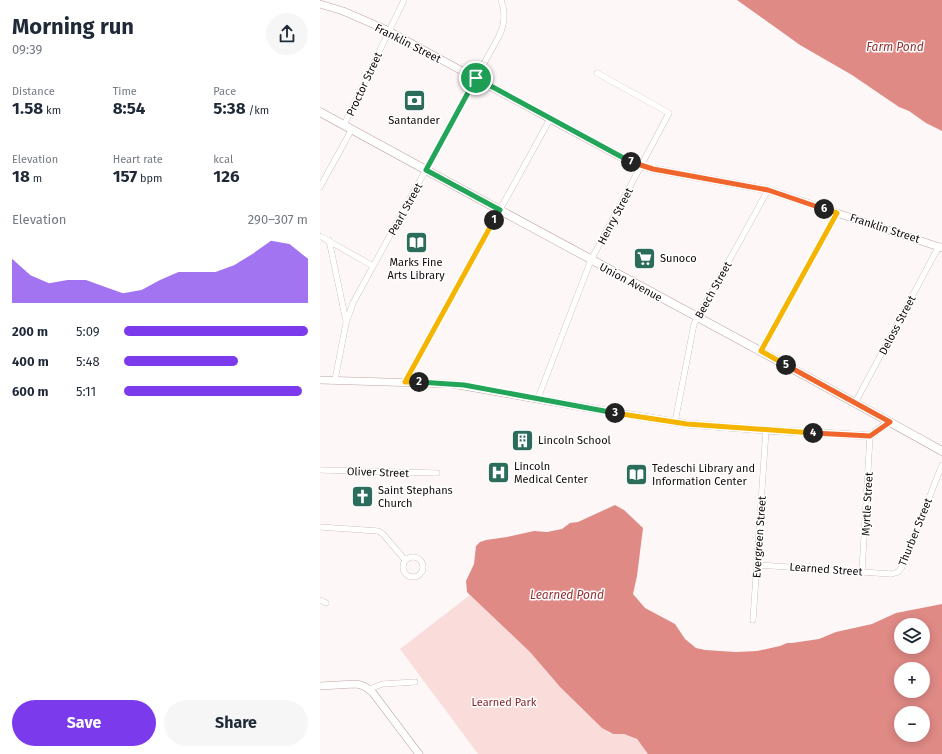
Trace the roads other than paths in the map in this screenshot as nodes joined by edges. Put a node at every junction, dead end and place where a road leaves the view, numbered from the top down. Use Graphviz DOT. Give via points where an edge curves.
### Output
graph roads {
  1 [pos="404,0"];
  2 [pos="501,0"];
  3 [pos="320,4"];
  4 [pos="389,31"];
  5 [pos="597,73"];
  6 [pos="476,78"];
  7 [pos="320,112"];
  8 [pos="550,120"];
  9 [pos="344,125"];
  10 [pos="352,129"];
  11 [pos="642,166"];
  12 [pos="426,170"];
  13 [pos="320,187"];
  14 [pos="768,190"];
  15 [pos="500,210"];
  16 [pos="837,213"];
  17 [pos="320,236"];
  18 [pos="329,240"];
  19 [pos="940,247"];
  20 [pos="591,260"];
  21 [pos="373,266"];
  22 [pos="697,317"];
  23 [pos="346,323"];
  24 [pos="761,351"];
  25 [pos="320,380"];
  26 [pos="335,380"];
  27 [pos="405,382"];
  28 [pos="538,398"];
  29 [pos="855,403"];
  30 [pos="675,422"];
  31 [pos="890,422"];
  32 [pos="766,430"];
  33 [pos="870,436"];
  34 [pos="942,451"];
  35 [pos="942,465"];
  36 [pos="320,470"];
  37 [pos="437,473"];
  38 [pos="320,527"];
  39 [pos="405,560"];
  40 [pos="757,565"];
  41 [pos="862,571"];
  42 [pos="894,573"];
  43 [pos="320,600"];
  44 [pos="326,603"];
  45 [pos="753,620"];
  46 [pos="415,682"];
  47 [pos="320,686"];
  48 [pos="369,689"];
  49 [pos="419,754"];
  1 -- 4 [label="street, Proctor Street"];
  2 -- 6 [label="street, Pearl Street" via="505,12 503,27"];
  3 -- 4 [label="street, Franklin Street" via="344,11"];
  4 -- 6 [label="street, Franklin Street"];
  4 -- 9 [label="street, Proctor Street"];
  5 -- 11 [label="street, Henry Street" via="669,113"];
  6 -- 8 [label="street, Franklin Street"];
  6 -- 12 [label="street, Pearl Street"];
  7 -- 9 [label="main road, Union Avenue"];
  8 -- 11 [label="street, Franklin Street"];
  8 -- 15 [label="street"];
  9 -- 10 [label="main road, Union Avenue"];
  10 -- 12 [label="main road, Union Avenue"];
  10 -- 13 [label="street"];
  11 -- 14 [label="street, Franklin Street"];
  11 -- 20 [label="street, Henry Street"];
  12 -- 15 [label="main road, Union Avenue"];
  12 -- 21 [label="street, Pearl Street"];
  14 -- 16 [label="street, Franklin Street"];
  14 -- 22 [label="street, Beech Street"];
  15 -- 20 [label="main road, Union Avenue"];
  15 -- 27 [label="street"];
  16 -- 19 [label="street, Franklin Street"];
  16 -- 24 [label="street"];
  17 -- 18 [label="street"];
  18 -- 21 [label="street"];
  18 -- 23 [label="street"];
  19 -- 29 [label="street, Deloss Street"];
  20 -- 22 [label="main road, Union Avenue"];
  20 -- 28 [label="street, Henry Street"];
  21 -- 23 [label="street, Pearl Street"];
  22 -- 24 [label="main road, Union Avenue"];
  22 -- 30 [label="street, Beech Street"];
  23 -- 26 [label="street, Pearl Street"];
  24 -- 29 [label="main road, Union Avenue"];
  25 -- 26 [label="street"];
  26 -- 27 [label="street"];
  27 -- 28 [label="street" via="464,385"];
  28 -- 30 [label="street"];
  29 -- 31 [label="main road, Union Avenue"];
  30 -- 32 [label="street"];
  31 -- 33 [label="street"];
  31 -- 34 [label="main road, Union Avenue"];
  32 -- 33 [label="street"];
  32 -- 40 [label="street, Evergreen Street"];
  33 -- 41 [label="street, Myrtle Street"];
  35 -- 42 [label="street, Thurber Street" via="902,567"];
  36 -- 37 [label="street, Oliver Street"];
  38 -- 39 [label="street" via="378,531"];
  40 -- 41 [label="street, Learned Street"];
  40 -- 45 [label="street, Evergreen Street"];
  41 -- 42 [label="street, Learned Street"];
  43 -- 44 [label="street"];
  46 -- 48 [label="street" via="383,684"];
  47 -- 48 [label="street" via="359,684"];
  48 -- 49 [label="street"];
}
